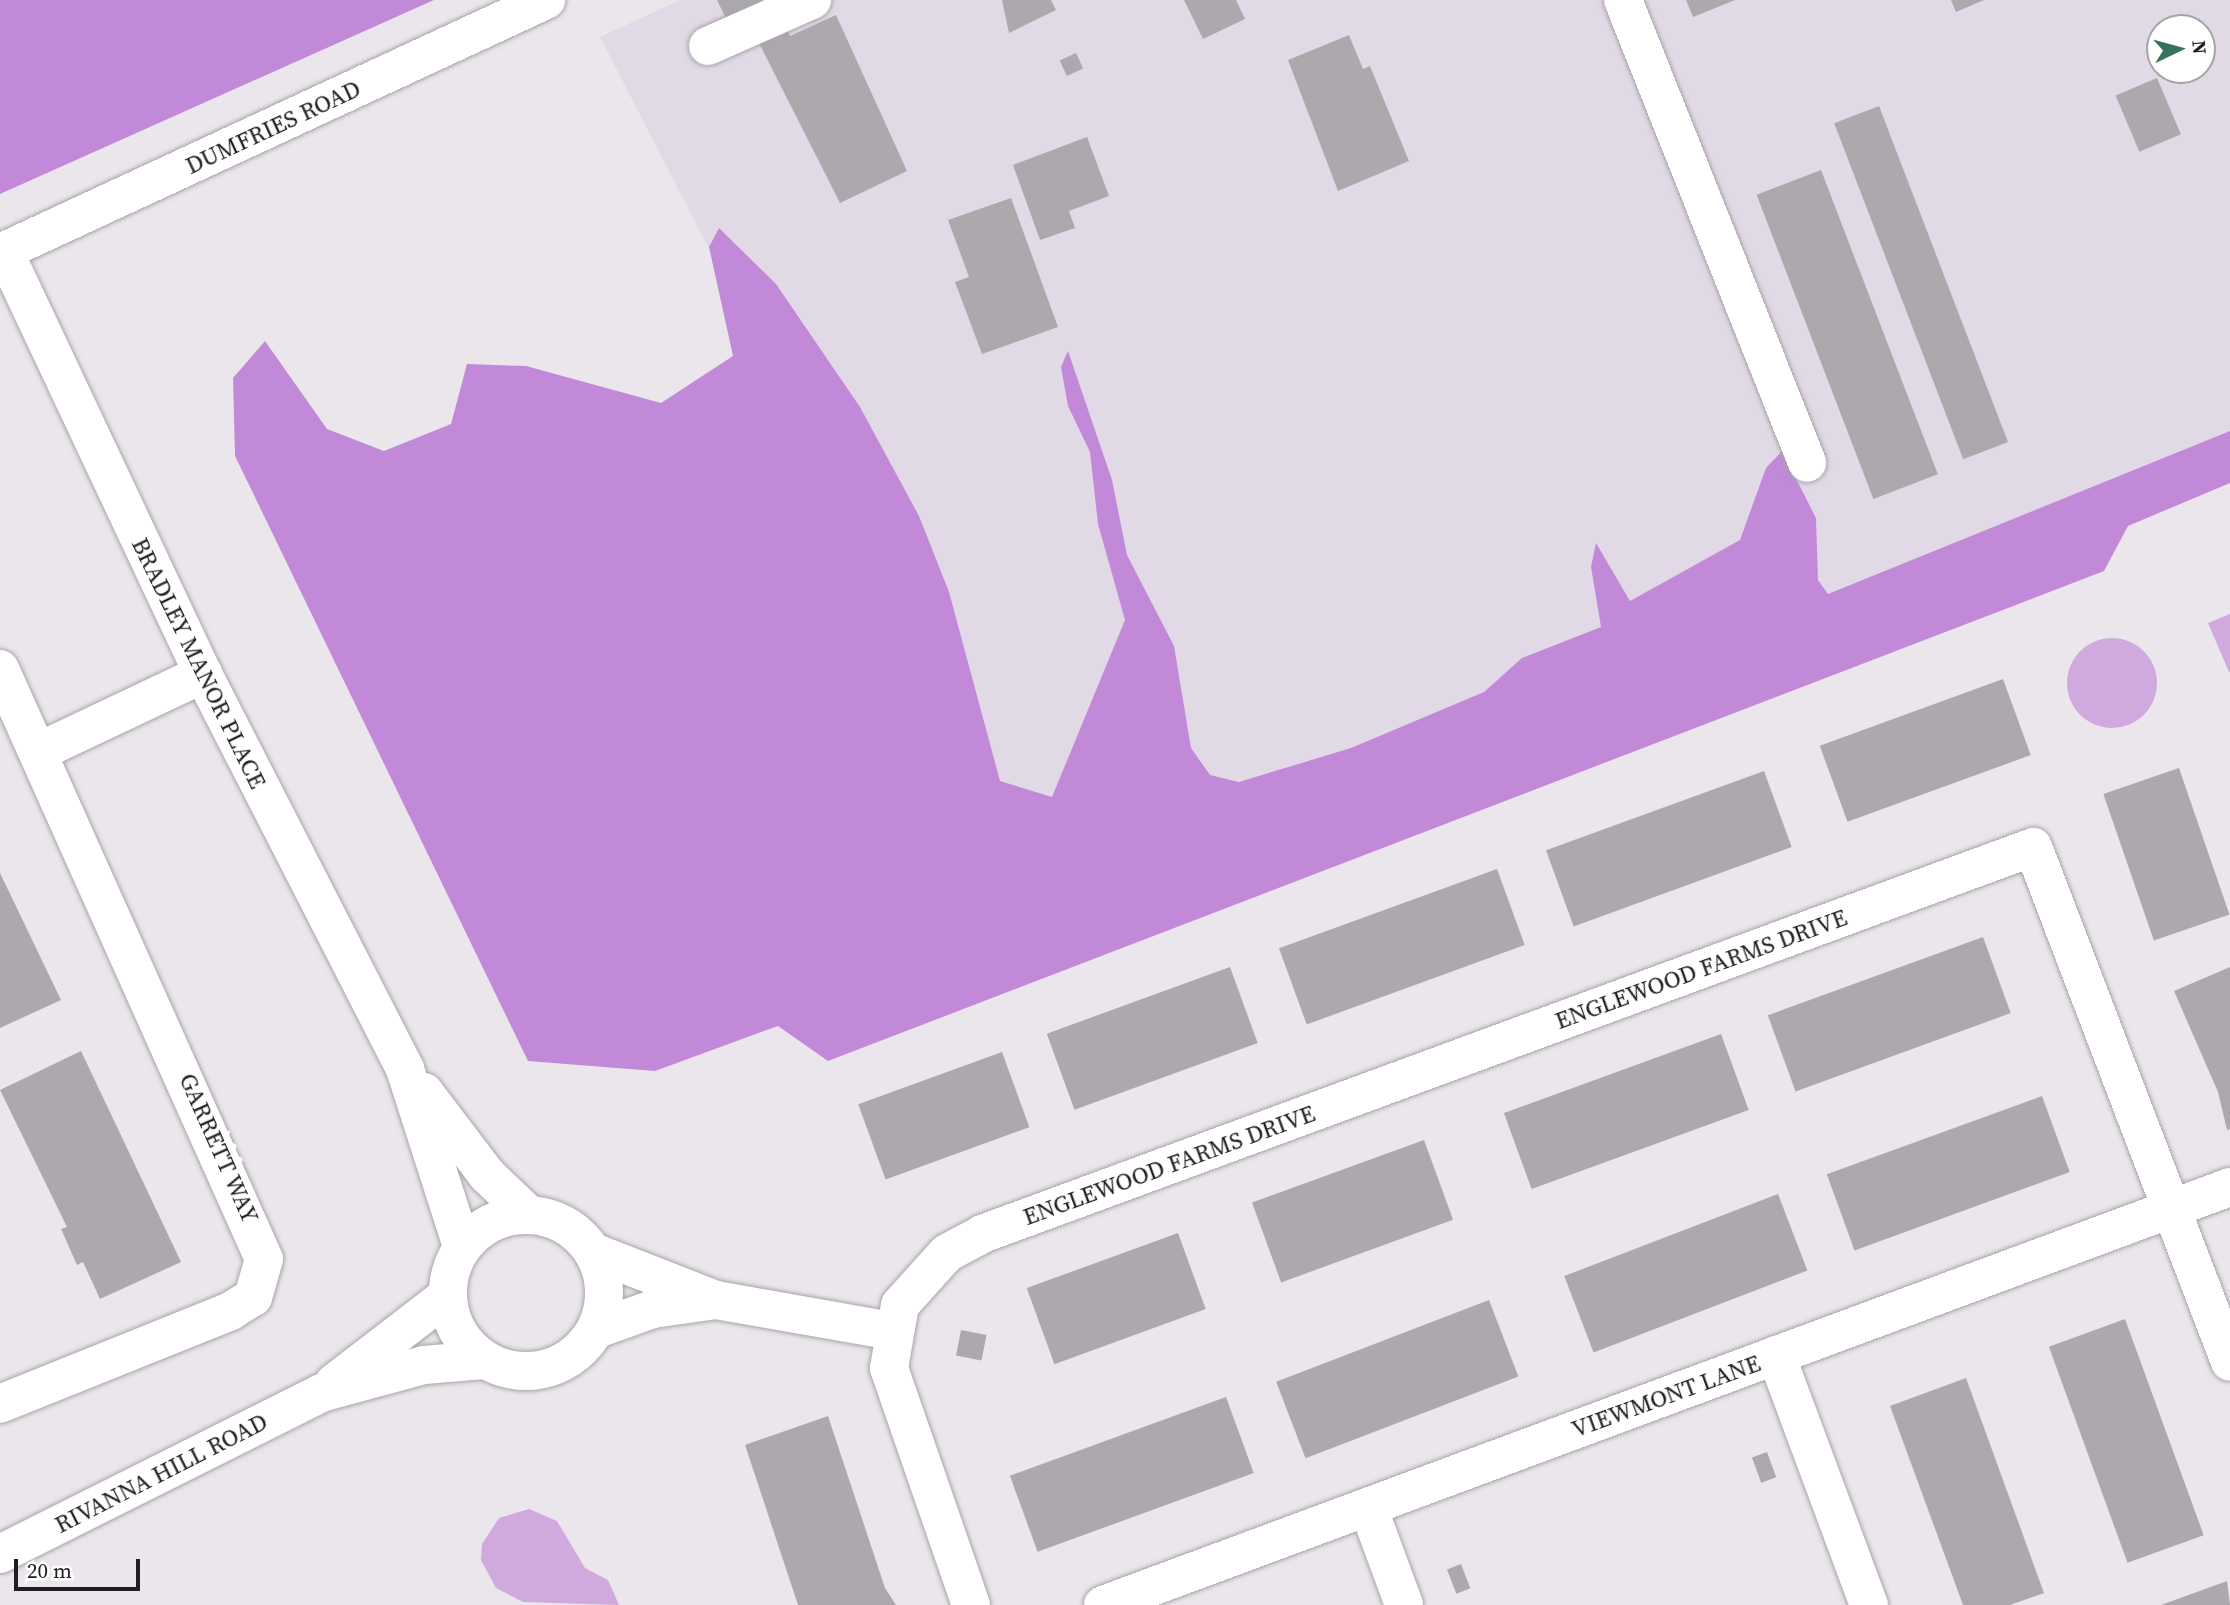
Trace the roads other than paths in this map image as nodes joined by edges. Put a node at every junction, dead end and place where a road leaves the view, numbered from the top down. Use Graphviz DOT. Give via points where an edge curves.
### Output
graph roads {
  1 [pos="546,0"];
  2 [pos="812,0"];
  3 [pos="1623,0"];
  4 [pos="708,46"];
  5 [pos="2,252"];
  6 [pos="1807,463"];
  7 [pos="0,669"];
  8 [pos="203,674"];
  9 [pos="38,752"];
  10 [pos="405,1069"];
  11 [pos="2230,1188"];
  12 [pos="2170,1208"];
  13 [pos="528,1214"];
  14 [pos="461,1247"];
  15 [pos="593,1252"];
  16 [pos="447,1296"];
  17 [pos="716,1300"];
  18 [pos="597,1329"];
  19 [pos="891,1331"];
  20 [pos="1776,1355"];
  21 [pos="484,1360"];
  22 [pos="2230,1362"];
  23 [pos="321,1393"];
  24 [pos="0,1404"];
  25 [pos="1368,1507"];
  26 [pos="0,1554"];
  27 [pos="971,1605"];
  28 [pos="1103,1605"];
  29 [pos="1404,1605"];
  30 [pos="1869,1605"];
  1 -- 5 [label="street, DUMFRIES ROAD"];
  2 -- 4 [label="street"];
  3 -- 6 [label="street"];
  5 -- 8 [label="street, BRADLEY MANOR PLACE"];
  7 -- 9 [label="street, GARRETT WAY"];
  8 -- 9 [label="street"];
  8 -- 10 [label="street, BRADLEY MANOR PLACE"];
  9 -- 24 [label="street, GARRETT WAY" via="264,1259 253,1297 231,1311"];
  10 -- 13 [label="street, BRADLEY MANOR PLACE" via="487,1175"];
  10 -- 14 [label="street, BRADLEY MANOR PLACE"];
  11 -- 12 [label="street, VIEWMONT LANE"];
  12 -- 19 [label="street, ENGLEWOOD FARMS DRIVE" via="2033,847 982,1234 934,1264 900,1305"];
  12 -- 20 [label="street, VIEWMONT LANE"];
  12 -- 22 [label="street, ENGLEWOOD FARMS DRIVE"];
  13 -- 14 [label="street" via="503,1217"];
  13 -- 15 [label="street" via="577,1233"];
  14 -- 16 [label="street"];
  15 -- 17 [label="street"];
  15 -- 18 [label="street" via="605,1290"];
  16 -- 21 [label="street" via="452,1321"];
  16 -- 23 [label="street, RIVANNA HILL ROAD"];
  17 -- 18 [label="street" via="653,1309"];
  17 -- 19 [label="street"];
  18 -- 21 [label="street" via="581,1350 547,1368 509,1370"];
  19 -- 27 [label="street, ENGLEWOOD FARMS DRIVE" via="895,1392"];
  20 -- 25 [label="street, VIEWMONT LANE"];
  20 -- 30 [label="street"];
  21 -- 23 [label="street, RIVANNA HILL ROAD" via="424,1365"];
  23 -- 26 [label="street, RIVANNA HILL ROAD"];
  25 -- 28 [label="street, VIEWMONT LANE"];
  25 -- 29 [label="street"];
}
